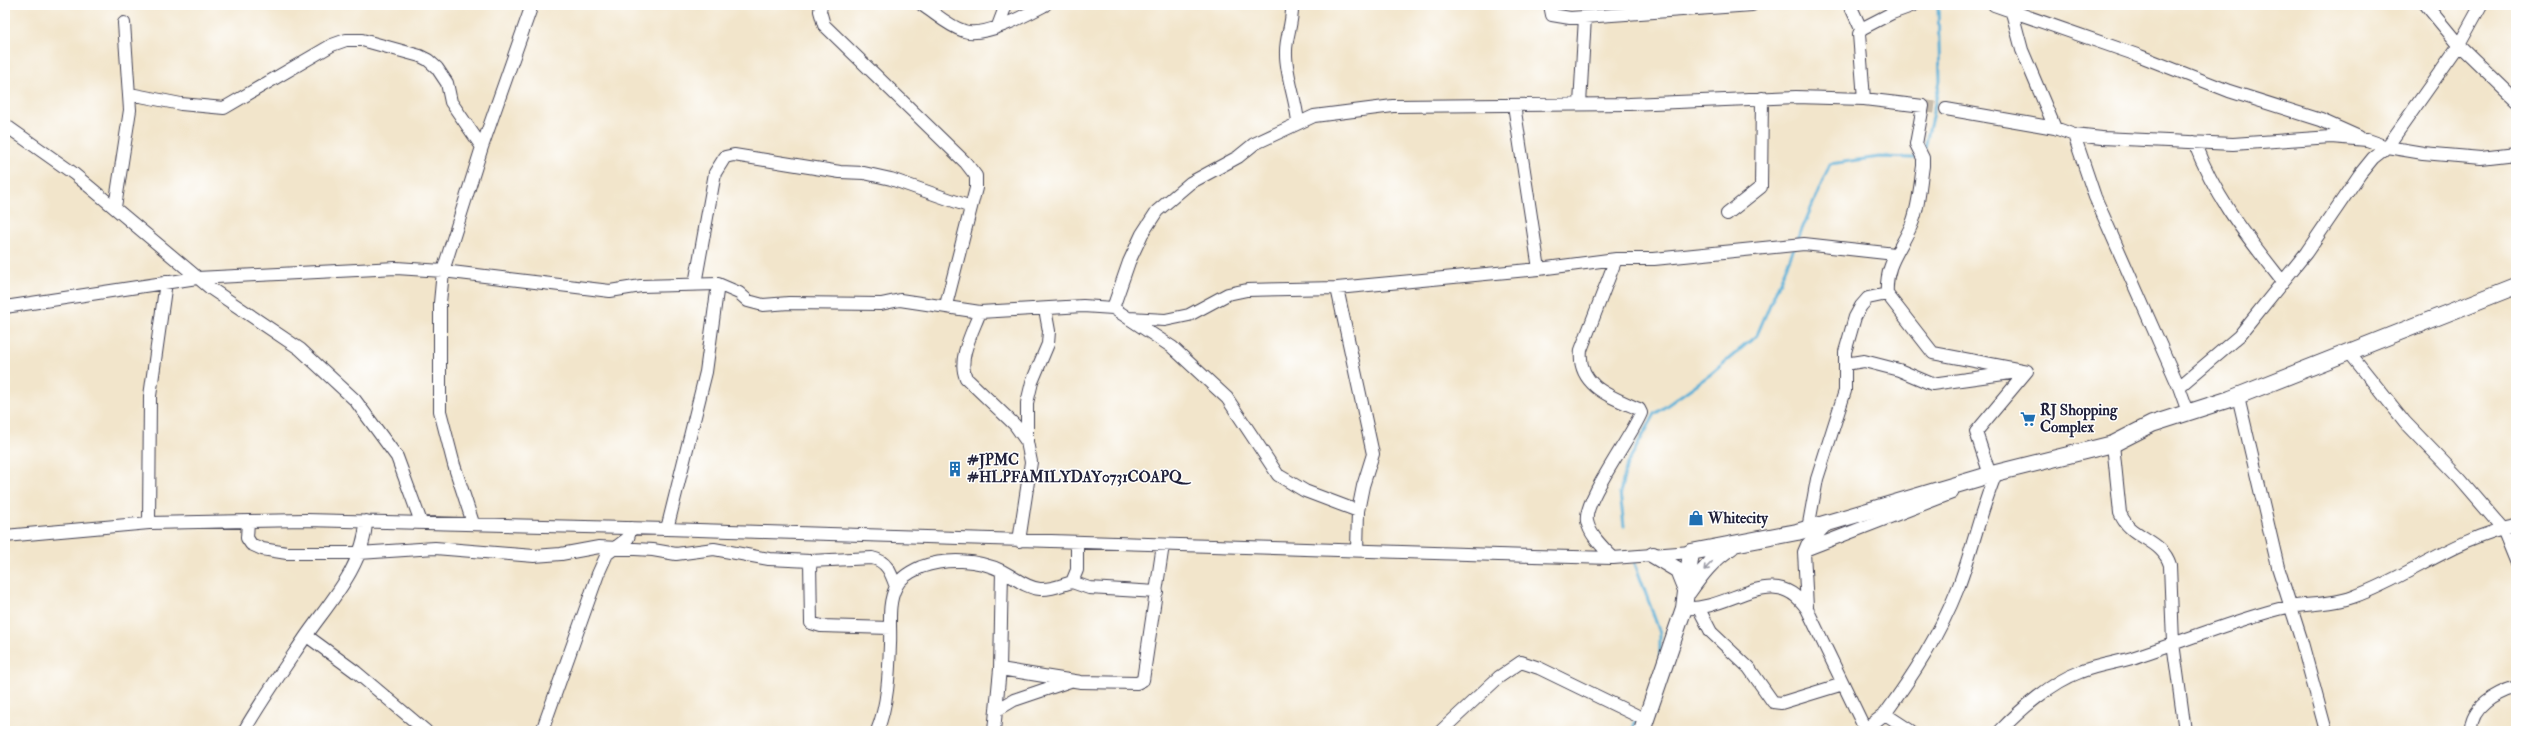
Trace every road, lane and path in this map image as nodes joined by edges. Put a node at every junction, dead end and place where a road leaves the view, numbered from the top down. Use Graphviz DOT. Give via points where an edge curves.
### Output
graph roads {
  1 [pos="532,5"];
  2 [pos="821,5"];
  3 [pos="922,5"];
  4 [pos="1006,5"];
  5 [pos="1044,5"];
  6 [pos="1292,5"];
  7 [pos="1550,5"];
  8 [pos="1752,5"];
  9 [pos="1850,5"];
  10 [pos="1914,5"];
  11 [pos="1994,5"];
  12 [pos="2426,5"];
  13 [pos="2482,5"];
  14 [pos="2011,8"];
  15 [pos="1585,17"];
  16 [pos="124,23"];
  17 [pos="998,26"];
  18 [pos="1861,29"];
  19 [pos="2459,45"];
  20 [pos="130,94"];
  21 [pos="1762,98"];
  22 [pos="1864,99"];
  23 [pos="2516,100"];
  24 [pos="1580,104"];
  25 [pos="1514,105"];
  26 [pos="1946,109"];
  27 [pos="1298,122"];
  28 [pos="5,125"];
  29 [pos="2055,128"];
  30 [pos="2074,135"];
  31 [pos="2367,140"];
  32 [pos="2194,142"];
  33 [pos="482,147"];
  34 [pos="2387,147"];
  35 [pos="2516,154"];
  36 [pos="115,207"];
  37 [pos="972,207"];
  38 [pos="1726,214"];
  39 [pos="1895,254"];
  40 [pos="1616,259"];
  41 [pos="1539,269"];
  42 [pos="443,271"];
  43 [pos="196,278"];
  44 [pos="2282,281"];
  45 [pos="166,282"];
  46 [pos="695,284"];
  47 [pos="718,284"];
  48 [pos="2516,286"];
  49 [pos="1337,288"];
  50 [pos="1887,294"];
  51 [pos="946,305"];
  52 [pos="5,307"];
  53 [pos="1113,308"];
  54 [pos="1045,309"];
  55 [pos="980,312"];
  56 [pos="1126,318"];
  57 [pos="2349,352"];
  58 [pos="1845,364"];
  59 [pos="2027,371"];
  60 [pos="2179,387"];
  61 [pos="2238,396"];
  62 [pos="2188,412"];
  63 [pos="1027,442"];
  64 [pos="2113,444"];
  65 [pos="1990,474"];
  66 [pos="1358,511"];
  67 [pos="248,521"];
  68 [pos="366,521"];
  69 [pos="421,522"];
  70 [pos="149,523"];
  71 [pos="473,523"];
  72 [pos="1826,525"];
  73 [pos="2516,526"];
  74 [pos="631,528"];
  75 [pos="666,529"];
  76 [pos="1808,529"];
  77 [pos="2502,529"];
  78 [pos="5,536"];
  79 [pos="1019,541"];
  80 [pos="1077,543"];
  81 [pos="1163,545"];
  82 [pos="1735,545"];
  83 [pos="613,548"];
  84 [pos="1805,550"];
  85 [pos="1357,551"];
  86 [pos="1691,552"];
  87 [pos="359,553"];
  88 [pos="1654,555"];
  89 [pos="1614,558"];
  90 [pos="810,561"];
  91 [pos="2516,561"];
  92 [pos="1002,571"];
  93 [pos="1072,582"];
  94 [pos="896,587"];
  95 [pos="1157,592"];
  96 [pos="1690,603"];
  97 [pos="2291,608"];
  98 [pos="1807,609"];
  99 [pos="890,628"];
  100 [pos="307,636"];
  101 [pos="2173,642"];
  102 [pos="1000,669"];
  103 [pos="1073,681"];
  104 [pos="1842,684"];
  105 [pos="2516,687"];
  106 [pos="997,710"];
  107 [pos="1885,714"];
  108 [pos="1644,725"];
  109 [pos="1864,730"];
  110 [pos="244,731"];
  111 [pos="426,731"];
  112 [pos="542,731"];
  113 [pos="877,731"];
  114 [pos="994,731"];
  115 [pos="1441,731"];
  116 [pos="1911,731"];
  117 [pos="2000,731"];
  118 [pos="2185,731"];
  119 [pos="2326,731"];
  120 [pos="2471,731"];
  1 -- 33 [label="street"];
  2 -- 37 [label="street" via="824,25 966,163 976,176"];
  3 -- 17 [label="street" via="963,31 973,33"];
  4 -- 17 [label="street"];
  5 -- 17 [label="street" via="1015,22"];
  6 -- 27 [label="street" via="1293,17 1285,49"];
  7 -- 15 [label="street" via="1552,15 1556,17"];
  8 -- 15 [label="street"];
  9 -- 18 [label="street"];
  10 -- 18 [label="street"];
  11 -- 14 [label="street"];
  12 -- 19 [label="street"];
  13 -- 19 [label="street"];
  14 -- 29 [label="street" via="2022,50"];
  14 -- 31 [label="street" via="2229,91 2321,120"];
  15 -- 24 [label="street"];
  16 -- 20 [label="street"];
  18 -- 22 [label="street" via="1859,34"];
  19 -- 23 [label="street"];
  19 -- 34 [label="street"];
  20 -- 33 [label="street" via="181,104 224,108 332,45 346,40 362,40 420,56 437,68 447,83 452,102"];
  20 -- 36 [label="street" via="128,125"];
  21 -- 22 [label="street"];
  21 -- 24 [label="street"];
  21 -- 38 [label="street" via="1761,187"];
  22 -- 39 [label="street" via="1923,106 1916,144 1923,158 1923,166 1916,211 1912,225"];
  24 -- 25 [label="street"];
  25 -- 27 [label="street" via="1392,106 1333,113"];
  25 -- 41 [label="street"];
  26 -- 29 [label="street"];
  27 -- 53 [label="street" via="1254,144 1238,157 1190,183 1157,211 1142,234"];
  28 -- 36 [label="street" via="73,173"];
  29 -- 30 [label="street"];
  30 -- 32 [label="street"];
  30 -- 60 [label="street" via="2095,197"];
  31 -- 32 [label="street" via="2330,138 2233,144"];
  31 -- 34 [label="street"];
  32 -- 44 [label="street" via="2207,175 2221,200"];
  33 -- 42 [label="street"];
  34 -- 35 [label="street" via="2481,158"];
  34 -- 44 [label="street" via="2360,174 2306,253"];
  36 -- 43 [label="street"];
  37 -- 46 [label="street" via="905,183 864,173 840,172 734,155 725,157 715,173"];
  37 -- 51 [label="street"];
  39 -- 40 [label="street" via="1804,244 1654,259"];
  39 -- 50 [label="street" via="1888,276"];
  40 -- 41 [label="street"];
  40 -- 89 [label="street" via="1581,350 1580,362 1584,375 1592,385 1639,409 1641,413 1609,468 1588,509 1586,519 1597,541"];
  41 -- 49 [label="street"];
  42 -- 43 [label="street" via="396,268"];
  42 -- 46 [label="street" via="610,291 641,286"];
  42 -- 71 [label="street" via="440,303 440,411"];
  43 -- 45 [label="street"];
  43 -- 69 [label="street" via="300,349 355,400 397,457"];
  44 -- 60 [label="street" via="2239,336"];
  45 -- 52 [label="street"];
  45 -- 70 [label="street" via="150,396"];
  46 -- 47 [label="street"];
  47 -- 51 [label="street" via="748,301 763,305 881,304 900,300"];
  47 -- 75 [label="street" via="706,372"];
  48 -- 57 [label="street"];
  49 -- 56 [label="street" via="1246,290 1228,294 1189,315 1165,320"];
  49 -- 66 [label="street" via="1373,454 1362,486"];
  50 -- 58 [label="street" via="1868,298 1861,306 1848,338"];
  50 -- 59 [label="street" via="1933,353"];
  51 -- 55 [label="street"];
  53 -- 54 [label="street" via="1083,306"];
  53 -- 56 [label="street"];
  54 -- 55 [label="street"];
  54 -- 63 [label="street" via="1049,331 1048,344 1032,382 1027,403"];
  55 -- 63 [label="street" via="963,362 963,371 966,378 1015,425"];
  56 -- 66 [label="street" via="1172,347 1227,398 1278,475 1305,491"];
  57 -- 61 [label="street"];
  57 -- 77 [label="street" via="2405,422 2460,479"];
  58 -- 59 [label="street" via="1864,361 1899,370 1932,384"];
  58 -- 76 [label="street" via="1845,391 1817,479"];
  59 -- 65 [label="street" via="1976,432"];
  60 -- 62 [label="street"];
  61 -- 62 [label="street"];
  61 -- 97 [label="street" via="2278,567"];
  62 -- 64 [label="street" via="2152,424"];
  63 -- 79 [label="street" via="1031,462"];
  64 -- 65 [label="street"];
  64 -- 101 [label="street" via="2120,513 2124,523 2131,531 2148,538 2168,558"];
  65 -- 72 [label="street"];
  66 -- 85 [label="street"];
  67 -- 68 [label="street"];
  67 -- 70 [label="street"];
  67 -- 87 [label="street" via="247,538 251,544 262,549 287,553"];
  68 -- 69 [label="street"];
  68 -- 87 [label="street" via="366,534"];
  69 -- 71 [label="street"];
  70 -- 78 [label="street"];
  71 -- 74 [label="street"];
  72 -- 76 [label="street"];
  72 -- 84 [label="street"];
  73 -- 77 [label="street"];
  74 -- 75 [label="street"];
  74 -- 83 [label="street" via="628,538"];
  75 -- 79 [label="street"];
  76 -- 82 [label="street"];
  77 -- 91 [label="street"];
  77 -- 97 [label="street" via="2469,541 2427,561 2394,581 2351,598"];
  79 -- 80 [label="street"];
  80 -- 81 [label="street"];
  80 -- 93 [label="street" via="1078,570"];
  81 -- 85 [label="street"];
  81 -- 95 [label="street"];
  82 -- 86 [label="street"];
  82 -- 96 [label="street, one-way" via="1718,555 1703,570"];
  83 -- 87 [label="street" via="590,548 534,556 435,548"];
  83 -- 90 [label="street" via="676,554 714,549 769,558"];
  83 -- 112 [label="street" via="607,554 589,594"];
  84 -- 98 [label="street"];
  84 -- 107 [label="street" via="1995,476 1984,501 1958,588 1933,643 1912,678"];
  85 -- 89 [label="street"];
  86 -- 88 [label="street"];
  86 -- 96 [label="street"];
  87 -- 100 [label="street"];
  88 -- 89 [label="street"];
  88 -- 96 [label="street" via="1678,570"];
  90 -- 94 [label="street" via="880,559 886,564"];
  90 -- 99 [label="street" via="811,623 821,626"];
  92 -- 93 [label="street" via="1031,587 1040,589 1051,589"];
  92 -- 94 [label="street" via="958,561 939,563 914,570"];
  92 -- 102 [label="street"];
  93 -- 95 [label="street" via="1088,588"];
  94 -- 99 [label="street" via="891,602"];
  95 -- 103 [label="street" via="1143,680 1137,683"];
  96 -- 98 [label="street" via="1769,586 1785,588 1798,596"];
  96 -- 104 [label="street" via="1711,632 1750,668 1773,702 1780,703"];
  96 -- 108 [label="street"];
  97 -- 101 [label="street" via="2258,615"];
  97 -- 119 [label="street"];
  98 -- 104 [label="street"];
  99 -- 113 [label="street" via="885,701"];
  100 -- 110 [label="street"];
  100 -- 111 [label="street" via="356,672"];
  101 -- 117 [label="street" via="2132,658 2079,672 2045,692"];
  101 -- 118 [label="street"];
  102 -- 103 [label="street"];
  102 -- 106 [label="street"];
  103 -- 106 [label="street" via="1014,700"];
  104 -- 109 [label="street"];
  105 -- 120 [label="street" via="2500,691 2490,698 2473,717"];
  106 -- 114 [label="street"];
  107 -- 109 [label="street"];
  107 -- 116 [label="street"];
  108 -- 115 [label="street" via="1539,668 1521,662 1499,677"];
}
